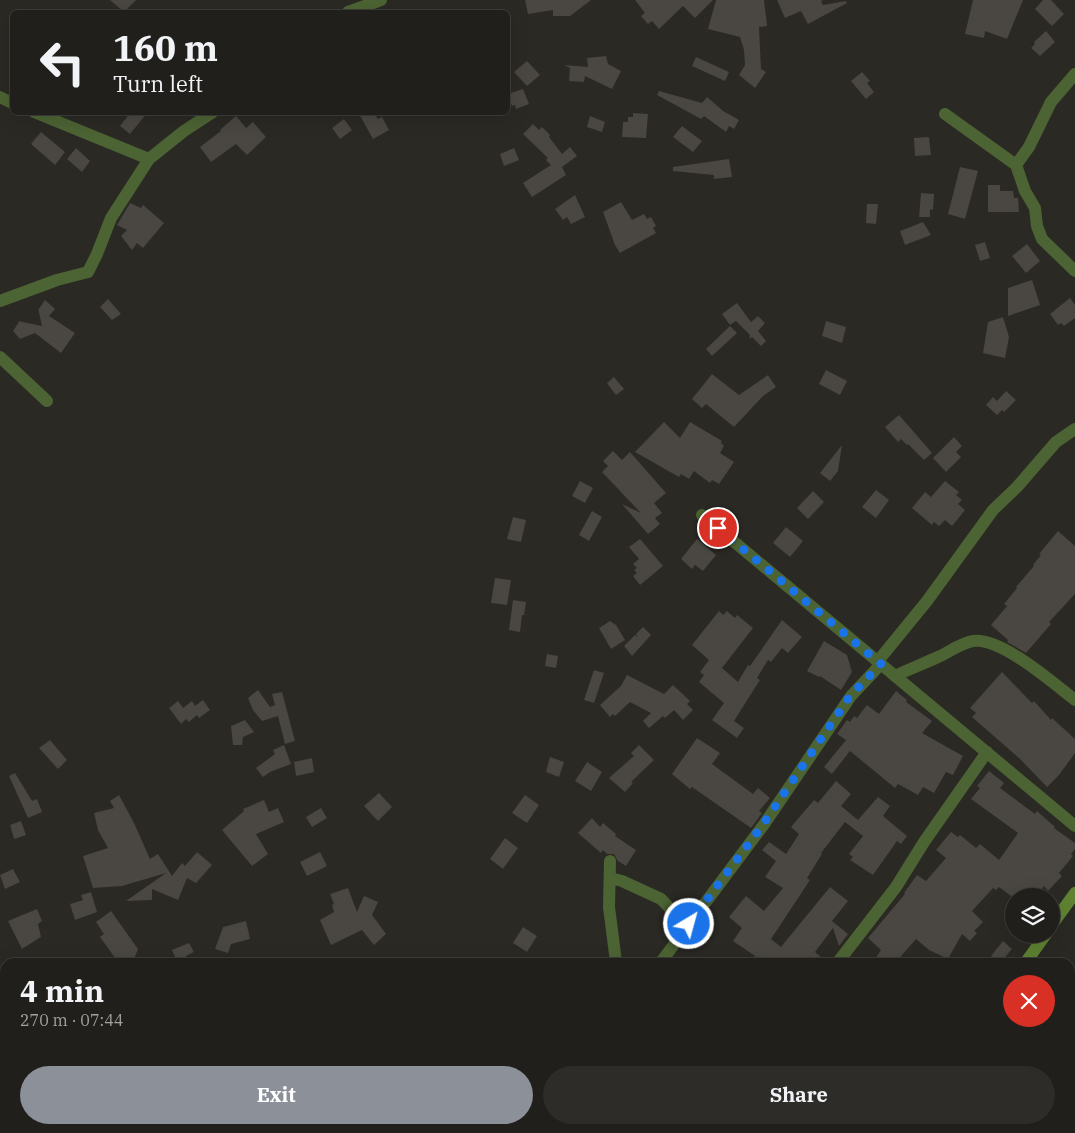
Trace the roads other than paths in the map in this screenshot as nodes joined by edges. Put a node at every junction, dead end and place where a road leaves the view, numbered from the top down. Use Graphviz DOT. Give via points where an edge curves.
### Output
graph roads {
  1 [pos="381,0"];
  2 [pos="354,10"];
  3 [pos="1075,74"];
  4 [pos="945,114"];
  5 [pos="41,115"];
  6 [pos="208,115"];
  7 [pos="149,159"];
  8 [pos="1016,165"];
  9 [pos="1075,271"];
  10 [pos="0,301"];
  11 [pos="0,357"];
  12 [pos="47,401"];
  13 [pos="1075,429"];
  14 [pos="702,515"];
  15 [pos="879,663"];
  16 [pos="895,676"];
  17 [pos="1075,700"];
  18 [pos="987,752"];
  19 [pos="1075,826"];
  20 [pos="610,861"];
  21 [pos="610,878"];
  22 [pos="1075,893"];
  23 [pos="1060,914"];
  24 [pos="689,924"];
  25 [pos="1040,943"];
  26 [pos="615,958"];
  27 [pos="664,958"];
  28 [pos="841,958"];
  29 [pos="1029,958"];
  1 -- 2 [label="street"];
  3 -- 8 [label="street" via="1051,102 1029,147"];
  4 -- 8 [label="street"];
  5 -- 7 [label="street"];
  6 -- 7 [label="street"];
  7 -- 10 [label="street" via="111,218 88,272"];
  8 -- 9 [label="street" via="1035,208 1042,239"];
  11 -- 12 [label="street"];
  13 -- 15 [label="street" via="1056,442 992,510"];
  14 -- 15 [label="street"];
  15 -- 16 [label="street"];
  15 -- 24 [label="street" via="850,696 764,823"];
  16 -- 17 [label="street" via="973,641 982,642 1009,651"];
  16 -- 18 [label="street"];
  18 -- 19 [label="street"];
  18 -- 28 [label="street" via="896,886"];
  20 -- 21 [label="street"];
  21 -- 24 [label="street" via="661,899"];
  21 -- 26 [label="street" via="609,907"];
  22 -- 23 [label="street"];
  24 -- 27 [label="street"];
  25 -- 29 [label="street"];
}
